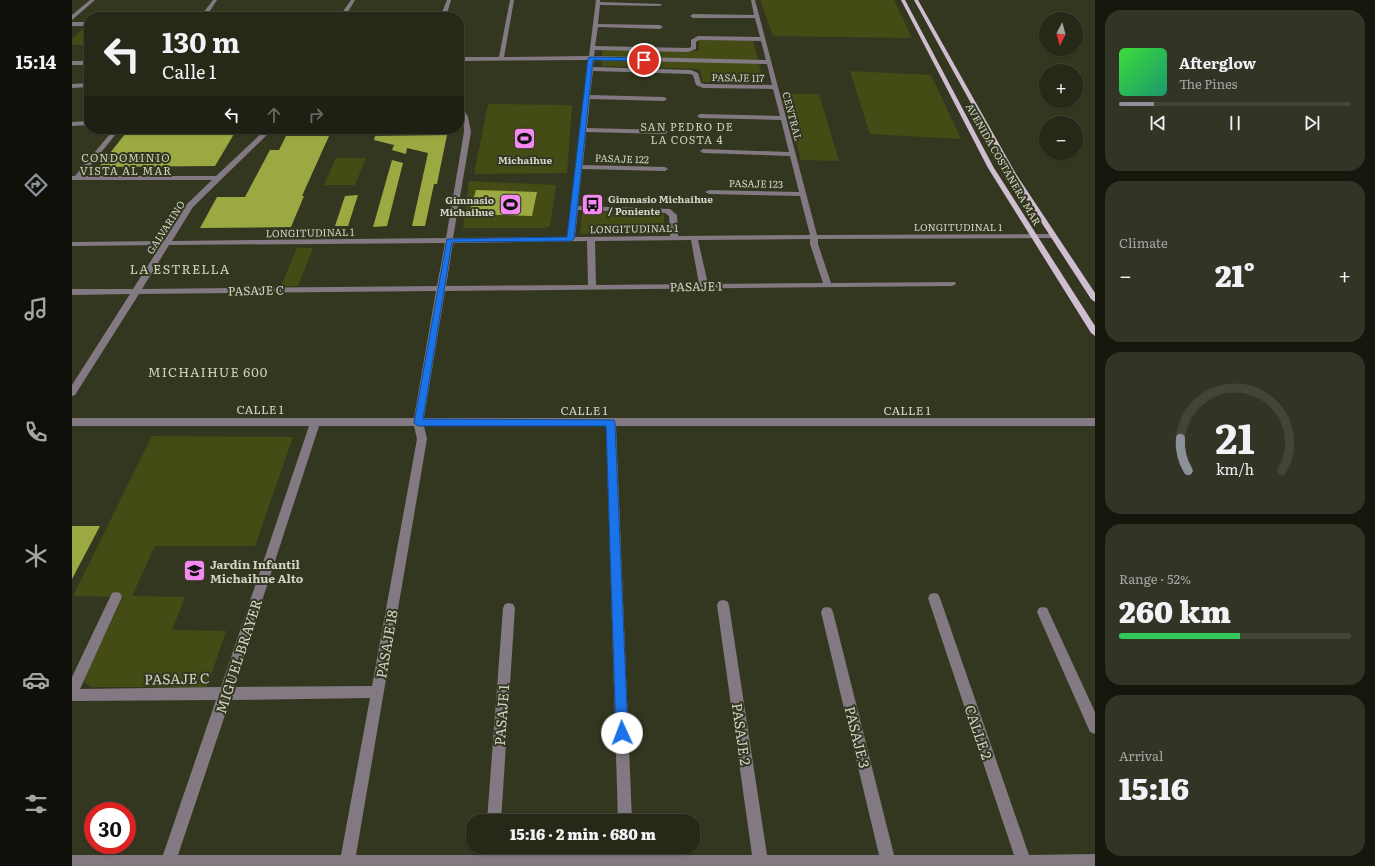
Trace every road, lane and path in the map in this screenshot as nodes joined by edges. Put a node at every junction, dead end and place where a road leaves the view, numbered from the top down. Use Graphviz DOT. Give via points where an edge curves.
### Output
graph roads {
  1 [pos="93,0"];
  2 [pos="215,0"];
  3 [pos="353,0"];
  4 [pos="449,0"];
  5 [pos="512,0"];
  6 [pos="753,0"];
  7 [pos="903,0"];
  8 [pos="916,0"];
  9 [pos="598,2"];
  10 [pos="660,5"];
  11 [pos="207,12"];
  12 [pos="345,12"];
  13 [pos="445,12"];
  14 [pos="693,16"];
  15 [pos="757,17"];
  16 [pos="72,18"];
  17 [pos="72,24"];
  18 [pos="84,24"];
  19 [pos="595,25"];
  20 [pos="660,26"];
  21 [pos="763,39"];
  22 [pos="592,48"];
  23 [pos="591,58"];
  24 [pos="464,59"];
  25 [pos="501,59"];
  26 [pos="769,62"];
  27 [pos="72,63"];
  28 [pos="84,63"];
  29 [pos="937,64"];
  30 [pos="952,65"];
  31 [pos="590,69"];
  32 [pos="84,85"];
  33 [pos="72,86"];
  34 [pos="775,87"];
  35 [pos="587,97"];
  36 [pos="664,99"];
  37 [pos="700,116"];
  38 [pos="783,118"];
  39 [pos="464,120"];
  40 [pos="84,123"];
  41 [pos="72,124"];
  42 [pos="583,130"];
  43 [pos="665,132"];
  44 [pos="113,134"];
  45 [pos="265,134"];
  46 [pos="703,151"];
  47 [pos="793,154"];
  48 [pos="579,167"];
  49 [pos="665,169"];
  50 [pos="74,178"];
  51 [pos="218,178"];
  52 [pos="709,192"];
  53 [pos="803,194"];
  54 [pos="574,208"];
  55 [pos="1033,236"];
  56 [pos="1053,236"];
  57 [pos="814,237"];
  58 [pos="674,238"];
  59 [pos="694,238"];
  60 [pos="571,239"];
  61 [pos="591,239"];
  62 [pos="449,240"];
  63 [pos="165,243"];
  64 [pos="72,244"];
  65 [pos="952,284"];
  66 [pos="828,285"];
  67 [pos="704,286"];
  68 [pos="592,287"];
  69 [pos="441,288"];
  70 [pos="136,291"];
  71 [pos="72,292"];
  72 [pos="1095,299"];
  73 [pos="1095,333"];
  74 [pos="72,393"];
  75 [pos="72,422"];
  76 [pos="315,422"];
  77 [pos="1095,422"];
  78 [pos="418,423"];
  79 [pos="611,423"];
  80 [pos="116,597"];
  81 [pos="934,598"];
  82 [pos="723,605"];
  83 [pos="509,608"];
  84 [pos="827,612"];
  85 [pos="1043,612"];
  86 [pos="72,691"];
  87 [pos="378,692"];
  88 [pos="225,693"];
  89 [pos="72,694"];
  90 [pos="1095,727"];
  91 [pos="494,814"];
  92 [pos="625,814"];
  93 [pos="492,854"];
  94 [pos="626,854"];
  95 [pos="1095,862"];
  96 [pos="72,863"];
  97 [pos="761,863"];
  98 [pos="889,863"];
  99 [pos="167,864"];
  100 [pos="347,864"];
  101 [pos="491,864"];
  102 [pos="627,864"];
  103 [pos="1024,864"];
  1 -- 16 [label="street"];
  2 -- 11 [label="street"];
  3 -- 12 [label="street"];
  4 -- 13 [label="street"];
  5 -- 25 [label="street"];
  6 -- 15 [label="street, CENTRAL"];
  7 -- 29 [label="main road, AVENIDA COSTANERA MAR"];
  8 -- 30 [label="main road, AVENIDA COSTANERA MAR"];
  9 -- 10 [label="street"];
  9 -- 19 [label="street"];
  14 -- 15 [label="street"];
  15 -- 21 [label="street, CENTRAL"];
  17 -- 18 [label="street"];
  19 -- 20 [label="street"];
  19 -- 22 [label="street"];
  21 -- 22 [label="street" via="698,38 694,41 694,48 688,50"];
  21 -- 26 [label="street, CENTRAL"];
  22 -- 23 [label="street"];
  23 -- 25 [label="street"];
  23 -- 26 [label="street"];
  23 -- 31 [label="street"];
  24 -- 25 [label="street"];
  26 -- 34 [label="street, CENTRAL"];
  27 -- 28 [label="street"];
  29 -- 30 [label="main road"];
  29 -- 55 [label="main road, AVENIDA COSTANERA MAR" via="991,168"];
  30 -- 56 [label="main road, AVENIDA COSTANERA MAR" via="1013,174"];
  31 -- 34 [label="street, PASAJE 117" via="688,72 695,73 698,84 703,86"];
  31 -- 35 [label="street"];
  32 -- 33 [label="street"];
  34 -- 38 [label="street, CENTRAL"];
  35 -- 36 [label="street"];
  35 -- 42 [label="street"];
  37 -- 38 [label="street"];
  38 -- 47 [label="street, CENTRAL"];
  39 -- 62 [label="street, PASAJE 18" via="468,130"];
  40 -- 41 [label="street"];
  42 -- 43 [label="street"];
  42 -- 48 [label="street"];
  44 -- 50 [label="street"];
  45 -- 51 [label="street, GALVARINO"];
  46 -- 47 [label="street"];
  47 -- 53 [label="street, CENTRAL"];
  48 -- 49 [label="street, PASAJE 122"];
  48 -- 54 [label="street"];
  50 -- 51 [label="street"];
  51 -- 63 [label="street, GALVARINO" via="190,206"];
  52 -- 53 [label="street, PASAJE 123"];
  53 -- 57 [label="street, CENTRAL"];
  54 -- 58 [label="street" via="667,211 673,215"];
  54 -- 60 [label="street"];
  55 -- 56 [label="street, LONGITUDINAL 1"];
  55 -- 57 [label="street, LONGITUDINAL 1"];
  55 -- 73 [label="main road, AVENIDA COSTANERA MAR"];
  56 -- 72 [label="main road, AVENIDA COSTANERA MAR"];
  57 -- 59 [label="street, LONGITUDINAL 1"];
  57 -- 66 [label="street, CENTRAL"];
  58 -- 59 [label="street, LONGITUDINAL 1"];
  58 -- 61 [label="street, LONGITUDINAL 1"];
  59 -- 67 [label="street"];
  60 -- 61 [label="street, LONGITUDINAL 1"];
  60 -- 62 [label="street, LONGITUDINAL 1"];
  61 -- 68 [label="street"];
  62 -- 63 [label="street, LONGITUDINAL 1"];
  62 -- 69 [label="street, PASAJE 18"];
  63 -- 64 [label="street, LONGITUDINAL 1"];
  63 -- 70 [label="street, GALVARINO"];
  65 -- 66 [label="street, PASAJE 1"];
  66 -- 67 [label="street, PASAJE 1"];
  67 -- 68 [label="street, PASAJE 1"];
  68 -- 69 [label="street, PASAJE 1"];
  69 -- 70 [label="street, PASAJE C"];
  69 -- 78 [label="street, PASAJE 18"];
  70 -- 71 [label="street, PASAJE C"];
  70 -- 74 [label="street, GALVARINO"];
  75 -- 76 [label="street, CALLE 1"];
  76 -- 78 [label="street, CALLE 1"];
  76 -- 88 [label="street, MIGUEL BRAYER"];
  77 -- 79 [label="street, CALLE 1"];
  78 -- 79 [label="street, CALLE 1"];
  78 -- 87 [label="street, PASAJE 18" via="422,438"];
  79 -- 92 [label="street"];
  80 -- 86 [label="street"];
  81 -- 103 [label="street, CALLE 2"];
  82 -- 97 [label="street, PASAJE 2"];
  83 -- 91 [label="street, PASAJE 1"];
  84 -- 98 [label="street, PASAJE 3"];
  85 -- 90 [label="street"];
  87 -- 88 [label="street, PASAJE C"];
  87 -- 100 [label="street, PASAJE 18"];
  88 -- 89 [label="street, PASAJE C"];
  88 -- 99 [label="street, MIGUEL BRAYER"];
  93 -- 101 [label="street"];
  94 -- 102 [label="street"];
  95 -- 103 [label="street"];
  96 -- 99 [label="street"];
  97 -- 98 [label="street"];
  97 -- 102 [label="street"];
  98 -- 103 [label="street"];
  99 -- 100 [label="street"];
  100 -- 101 [label="street"];
  101 -- 102 [label="street"];
}
